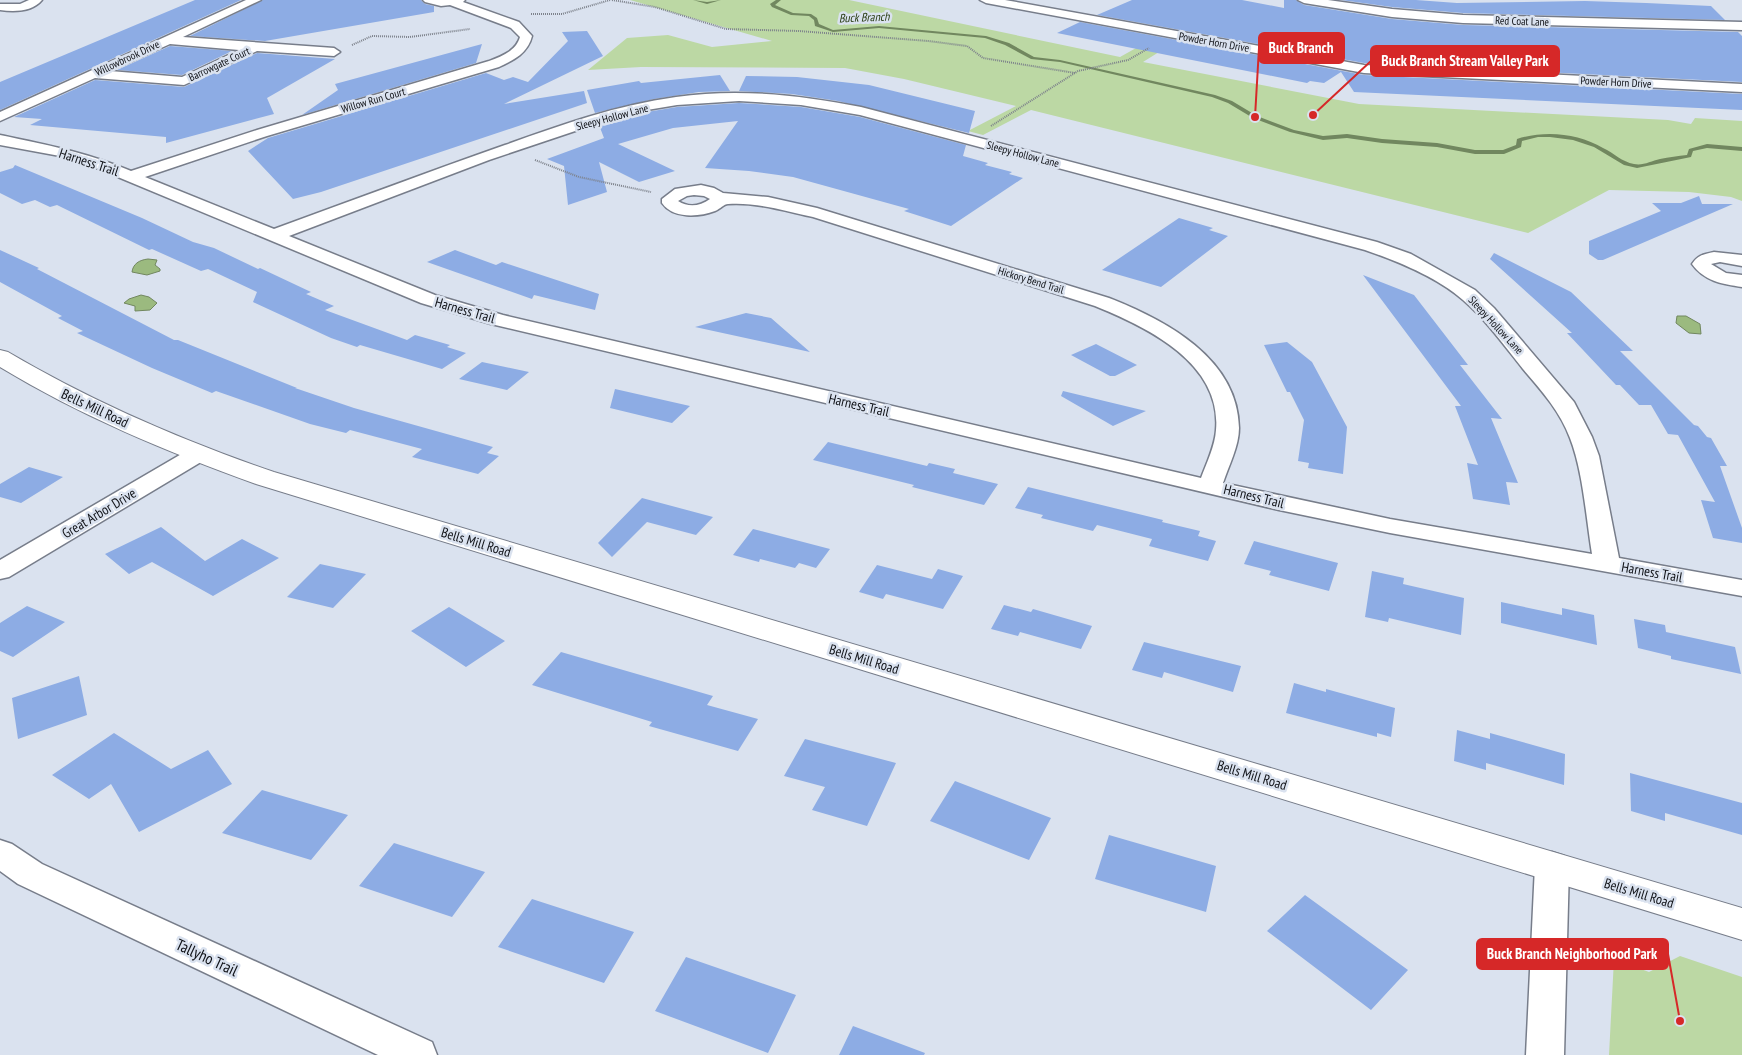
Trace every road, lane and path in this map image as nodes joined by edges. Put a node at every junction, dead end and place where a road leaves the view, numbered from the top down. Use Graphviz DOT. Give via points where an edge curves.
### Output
graph roads {
  1 [pos="36,0"];
  2 [pos="255,0"];
  3 [pos="429,0"];
  4 [pos="611,0"];
  5 [pos="986,0"];
  6 [pos="1304,0"];
  7 [pos="456,1"];
  8 [pos="1080,3"];
  9 [pos="2,5"];
  10 [pos="1058,13"];
  11 [pos="494,17"];
  12 [pos="511,24"];
  13 [pos="1742,26"];
  14 [pos="1171,34"];
  15 [pos="167,40"];
  16 [pos="255,47"];
  17 [pos="334,52"];
  18 [pos="1076,73"];
  19 [pos="93,74"];
  20 [pos="1742,88"];
  21 [pos="0,117"];
  22 [pos="970,139"];
  23 [pos="0,140"];
  24 [pos="507,149"];
  25 [pos="131,176"];
  26 [pos="674,196"];
  27 [pos="272,236"];
  28 [pos="1742,261"];
  29 [pos="1742,280"];
  30 [pos="0,358"];
  31 [pos="198,454"];
  32 [pos="1210,486"];
  33 [pos="1607,563"];
  34 [pos="0,571"];
  35 [pos="1742,588"];
  36 [pos="0,853"];
  37 [pos="1552,866"];
  38 [pos="1742,924"];
  39 [pos="418,1055"];
  40 [pos="1545,1055"];
  1 -- 9 [label="street" via="22,6"];
  2 -- 15 [label="street, Willowbrook Drive"];
  3 -- 7 [label="street, Willow Run Court" via="436,3"];
  4 -- 11 [label="path" via="562,14"];
  4 -- 18 [label="path" via="655,7 726,28 967,46 983,58"];
  5 -- 10 [label="street, Powder Horn Drive"];
  6 -- 13 [label="street, Red Coat Lane" via="1463,19"];
  7 -- 11 [label="street, Willow Run Court"];
  8 -- 10 [label="street"];
  10 -- 14 [label="street, Powder Horn Drive"];
  11 -- 12 [label="street, Willow Run Court"];
  12 -- 17 [label="path" via="430,35 372,36"];
  12 -- 25 [label="street, Willow Run Court" via="524,33 526,40 519,50 494,64"];
  14 -- 18 [label="path" via="1128,60"];
  14 -- 20 [label="street, Powder Horn Drive" via="1386,72"];
  15 -- 16 [label="street, Barrowgate Court"];
  15 -- 19 [label="street, Willowbrook Drive"];
  16 -- 17 [label="street, Barrowgate Court"];
  16 -- 19 [label="street, Barrowgate Court" via="184,81"];
  18 -- 22 [label="path"];
  19 -- 21 [label="street, Willowbrook Drive"];
  22 -- 24 [label="street, Sleepy Hollow Lane" via="831,104 747,98 690,100 633,109"];
  22 -- 33 [label="street, Sleepy Hollow Lane" via="1371,246 1406,258 1452,283 1487,312 1566,407 1587,456"];
  23 -- 25 [label="street, Harness Trail" via="63,152"];
  24 -- 26 [label="path" via="580,177"];
  24 -- 27 [label="street, Sleepy Hollow Lane"];
  25 -- 27 [label="street, Harness Trail"];
  26 -- 32 [label="street, Hickory Bend Trail" via="700,190 719,198 774,203 845,220 1102,302 1160,329 1202,363 1222,396 1228,428"];
  27 -- 32 [label="street, Harness Trail" via="428,299 498,320"];
  28 -- 29 [label="street" via="1709,258 1701,264 1716,275"];
  30 -- 31 [label="street, Bells Mill Road" via="80,402"];
  31 -- 34 [label="street, Great Arbor Drive"];
  31 -- 37 [label="street, Bells Mill Road" via="361,508"];
  32 -- 33 [label="street, Harness Trail" via="1390,526"];
  33 -- 35 [label="street, Harness Trail"];
  36 -- 39 [label="street, Tallyho Trail" via="30,874"];
  37 -- 38 [label="street, Bells Mill Road"];
  37 -- 40 [label="street"];
}
